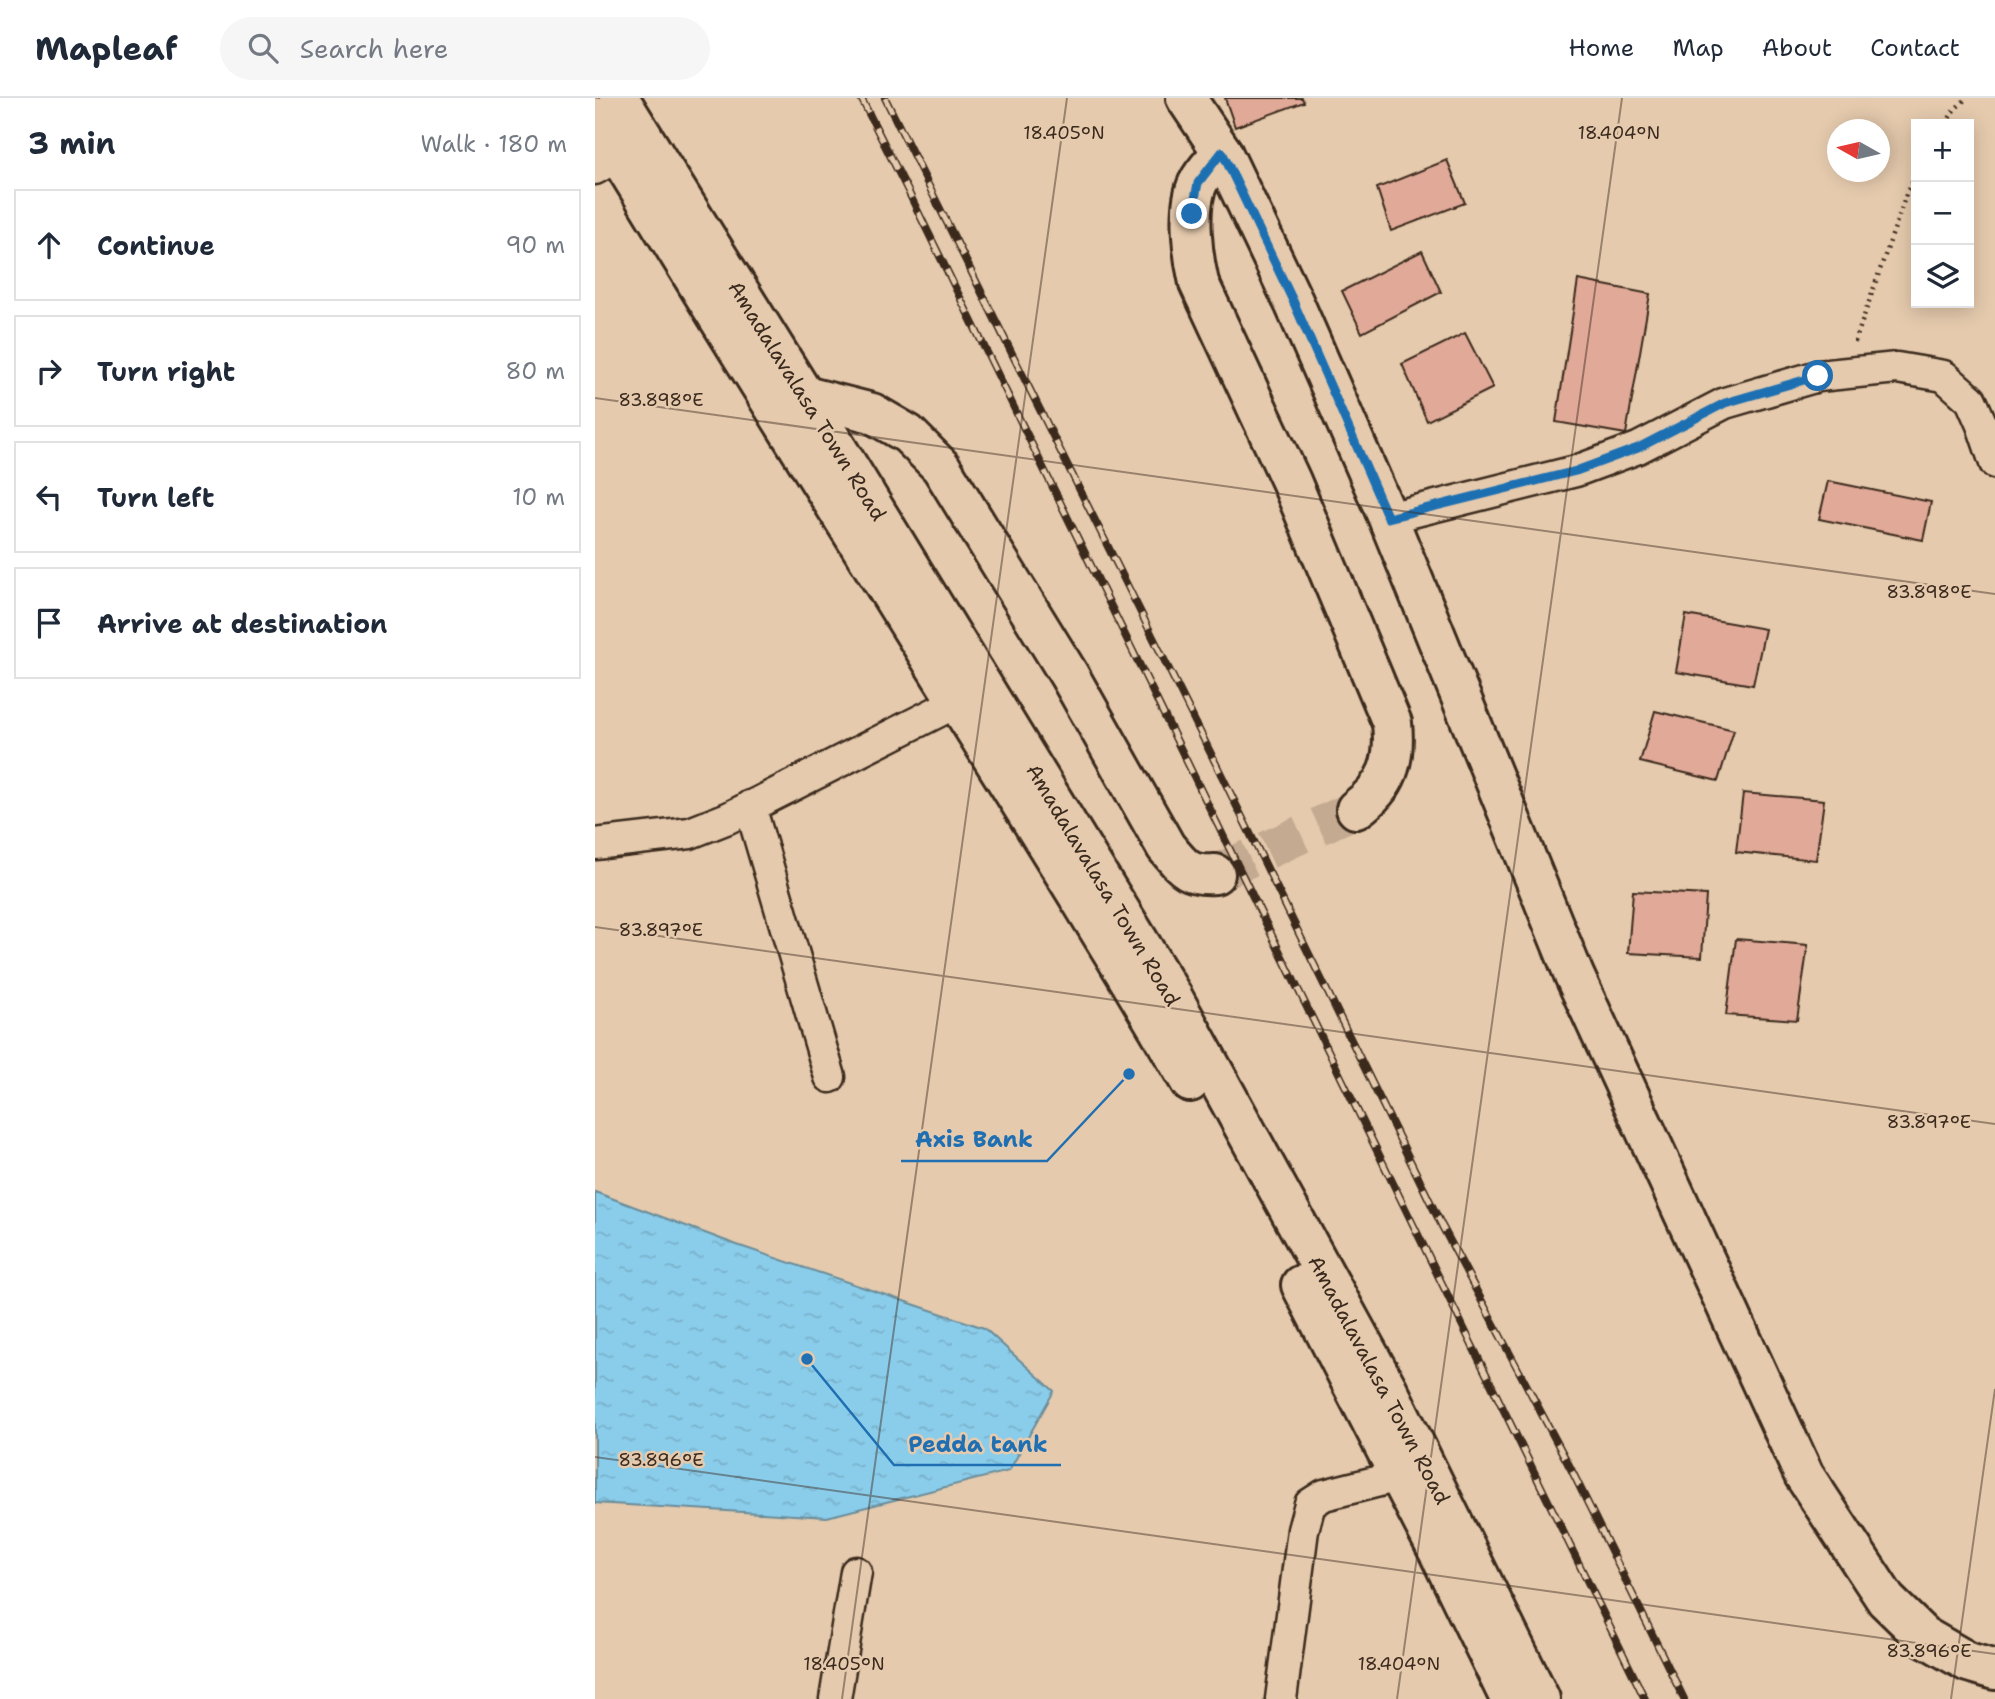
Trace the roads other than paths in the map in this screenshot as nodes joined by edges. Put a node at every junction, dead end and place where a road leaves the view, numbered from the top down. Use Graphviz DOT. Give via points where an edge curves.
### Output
graph roads {
  1 [pos="619,98"];
  2 [pos="1186,98"];
  3 [pos="595,117"];
  4 [pos="1222,152"];
  5 [pos="607,162"];
  6 [pos="804,396"];
  7 [pos="1995,463"];
  8 [pos="1388,518"];
  9 [pos="959,701"];
  10 [pos="750,806"];
  11 [pos="1356,809"];
  12 [pos="595,844"];
  13 [pos="1215,874"];
  14 [pos="830,1077"];
  15 [pos="1399,1476"];
  16 [pos="856,1572"];
  17 [pos="1995,1670"];
  18 [pos="835,1699"];
  19 [pos="1281,1699"];
  20 [pos="1510,1699"];
  21 [pos="1540,1699"];
  1 -- 6 [label="main road, Amadalavalasa Town Road"];
  2 -- 4 [label="main road"];
  3 -- 5 [label="main road, Amadalavalasa Town Road"];
  4 -- 8 [label="main road"];
  4 -- 11 [label="main road" via="1198,183 1192,214 1192,252 1199,283 1291,481 1392,723 1389,771 1372,797"];
  5 -- 9 [label="main road, Amadalavalasa Town Road"];
  6 -- 13 [label="main road" via="872,413 908,434 941,467 1069,675 1166,847 1186,871"];
  6 -- 21 [label="main road, Amadalavalasa Town Road" via="1171,994 1387,1388"];
  7 -- 8 [label="street" via="1971,400 1944,376 1897,368 1818,376 1725,403 1638,448 1576,471"];
  8 -- 17 [label="main road" via="1574,975 1804,1475 1887,1600 1923,1636 1968,1662"];
  9 -- 10 [label="street"];
  9 -- 15 [label="main road, Amadalavalasa Town Road" via="1255,1195"];
  10 -- 12 [label="street" via="691,833"];
  10 -- 14 [label="street"];
  15 -- 19 [label="street" via="1324,1495 1310,1504"];
  15 -- 20 [label="main road, Amadalavalasa Town Road"];
  16 -- 18 [label="street"];
}
